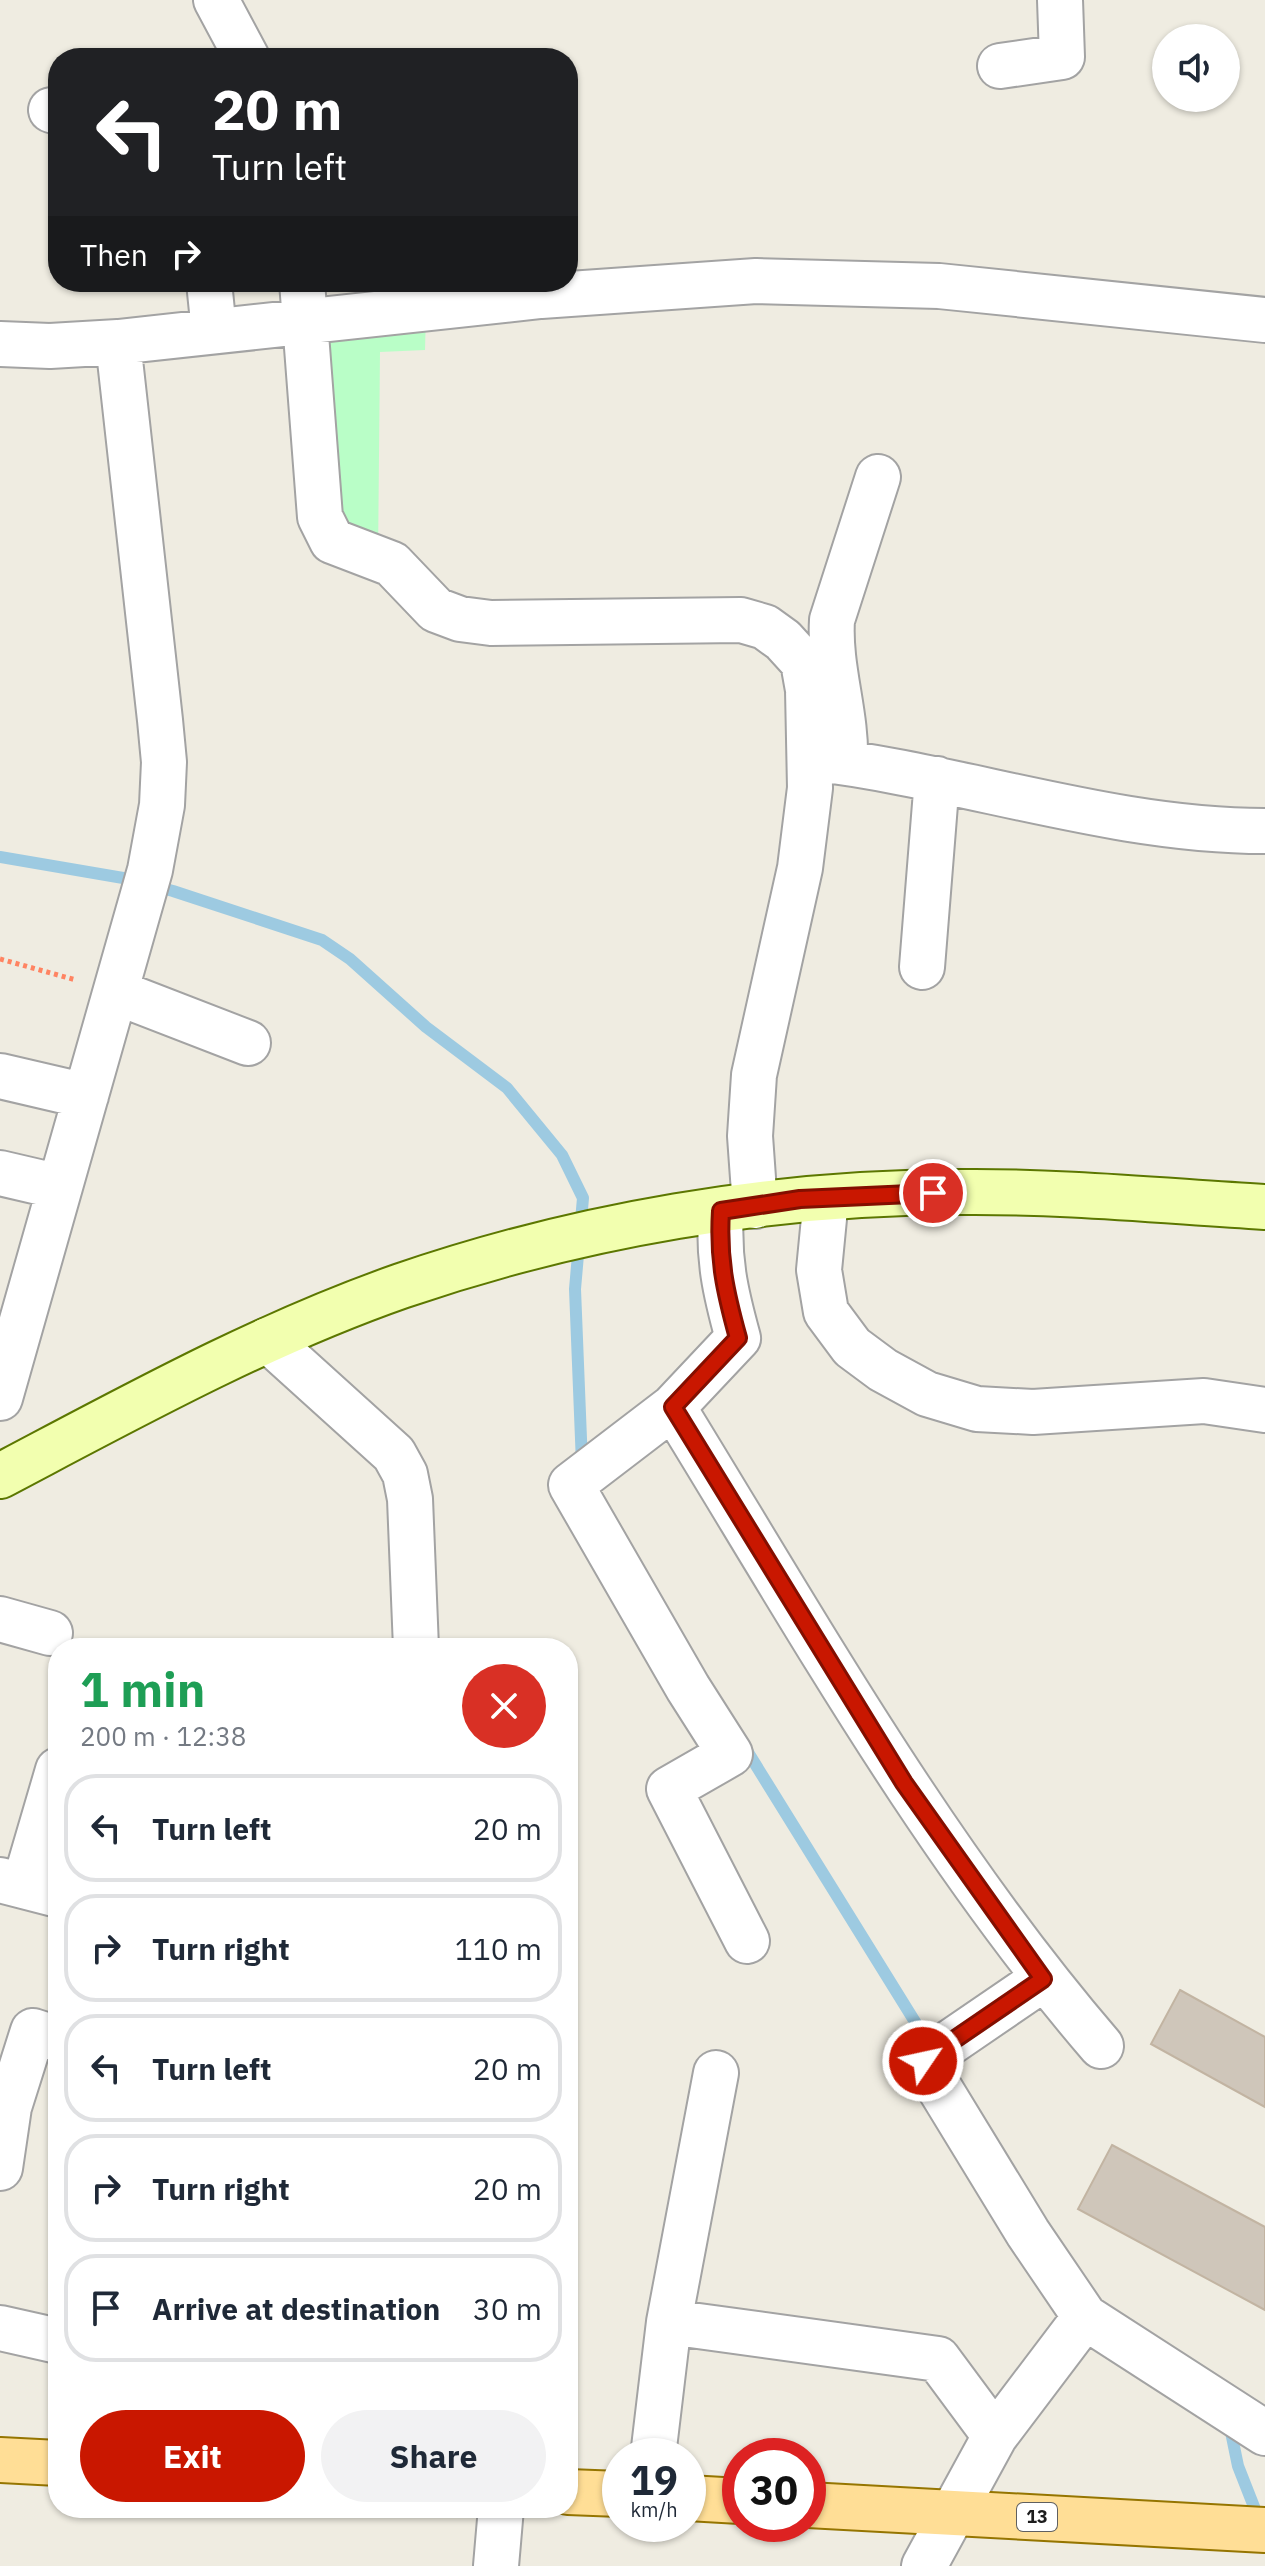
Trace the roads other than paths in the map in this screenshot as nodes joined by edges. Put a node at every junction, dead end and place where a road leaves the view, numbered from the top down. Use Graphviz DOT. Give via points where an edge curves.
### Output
graph roads {
  1 [pos="216,0"];
  2 [pos="1060,0"];
  3 [pos="242,48"];
  4 [pos="1000,66"];
  5 [pos="210,292"];
  6 [pos="304,302"];
  7 [pos="1265,320"];
  8 [pos="214,331"];
  9 [pos="118,342"];
  10 [pos="0,344"];
  11 [pos="878,477"];
  12 [pos="822,682"];
  13 [pos="827,760"];
  14 [pos="937,779"];
  15 [pos="1265,831"];
  16 [pos="922,967"];
  17 [pos="116,992"];
  18 [pos="248,1043"];
  19 [pos="0,1076"];
  20 [pos="86,1096"];
  21 [pos="0,1173"];
  22 [pos="60,1187"];
  23 [pos="826,1198"];
  24 [pos="1265,1207"];
  25 [pos="738,1208"];
  26 [pos="268,1340"];
  27 [pos="0,1398"];
  28 [pos="673,1407"];
  29 [pos="1265,1410"];
  30 [pos="0,1476"];
  31 [pos="0,1619"];
  32 [pos="50,1633"];
  33 [pos="416,1638"];
  34 [pos="48,1808"];
  35 [pos="27,1887"];
  36 [pos="747,1941"];
  37 [pos="1043,1979"];
  38 [pos="48,2036"];
  39 [pos="1101,2046"];
  40 [pos="716,2073"];
  41 [pos="0,2168"];
  42 [pos="1085,2317"];
  43 [pos="669,2322"];
  44 [pos="0,2328"];
  45 [pos="48,2339"];
  46 [pos="1265,2433"];
  47 [pos="995,2436"];
  48 [pos="655,2438"];
  49 [pos="0,2460"];
  50 [pos="48,2462"];
  51 [pos="578,2492"];
  52 [pos="602,2493"];
  53 [pos="826,2506"];
  54 [pos="954,2512"];
  55 [pos="500,2518"];
  56 [pos="1265,2530"];
  57 [pos="496,2566"];
  58 [pos="924,2566"];
  1 -- 3 [label="street"];
  2 -- 4 [label="street" via="1062,57"];
  5 -- 8 [label="street"];
  6 -- 7 [label="street" via="541,296 756,281 939,286"];
  6 -- 8 [label="street"];
  6 -- 12 [label="street" via="320,517 332,541 392,564 436,610 460,619 741,620 783,640"];
  8 -- 9 [label="street"];
  9 -- 10 [label="street"];
  9 -- 17 [label="street" via="164,762 147,884"];
  11 -- 12 [label="street" via="832,620"];
  12 -- 13 [label="street"];
  13 -- 14 [label="street"];
  13 -- 25 [label="street" via="810,788 800,868 754,1075"];
  14 -- 15 [label="street" via="1110,814 1223,831"];
  14 -- 16 [label="street"];
  17 -- 18 [label="street"];
  17 -- 20 [label="street"];
  19 -- 20 [label="street"];
  20 -- 22 [label="street"];
  21 -- 22 [label="street"];
  22 -- 27 [label="street"];
  23 -- 24 [label="street" via="960,1192"];
  23 -- 25 [label="street"];
  23 -- 29 [label="street" via="819,1270 826,1312 852,1347 927,1394 977,1409 1033,1412 1204,1401"];
  25 -- 26 [label="street" via="656,1220 488,1260 402,1286"];
  25 -- 28 [label="street" via="720,1261 738,1338"];
  26 -- 30 [label="street"];
  26 -- 33 [label="street" via="394,1454 405,1474"];
  28 -- 36 [label="street" via="571,1485 730,1754 669,1789"];
  28 -- 37 [label="street" via="904,1783"];
  31 -- 32 [label="street"];
  34 -- 35 [label="street"];
  37 -- 39 [label="street"];
  37 -- 42 [label="street" via="923,2061"];
  38 -- 41 [label="street" via="33,2031 9,2107"];
  40 -- 43 [label="street"];
  42 -- 46 [label="street"];
  42 -- 47 [label="street"];
  43 -- 47 [label="street" via="938,2359"];
  43 -- 48 [label="street"];
  44 -- 45 [label="street"];
  47 -- 54 [label="street"];
  49 -- 50 [label="main road"];
  51 -- 52 [label="main road"];
  53 -- 54 [label="main road, 13"];
  54 -- 56 [label="main road, 13"];
  54 -- 58 [label="street"];
  55 -- 57 [label="street"];
}
